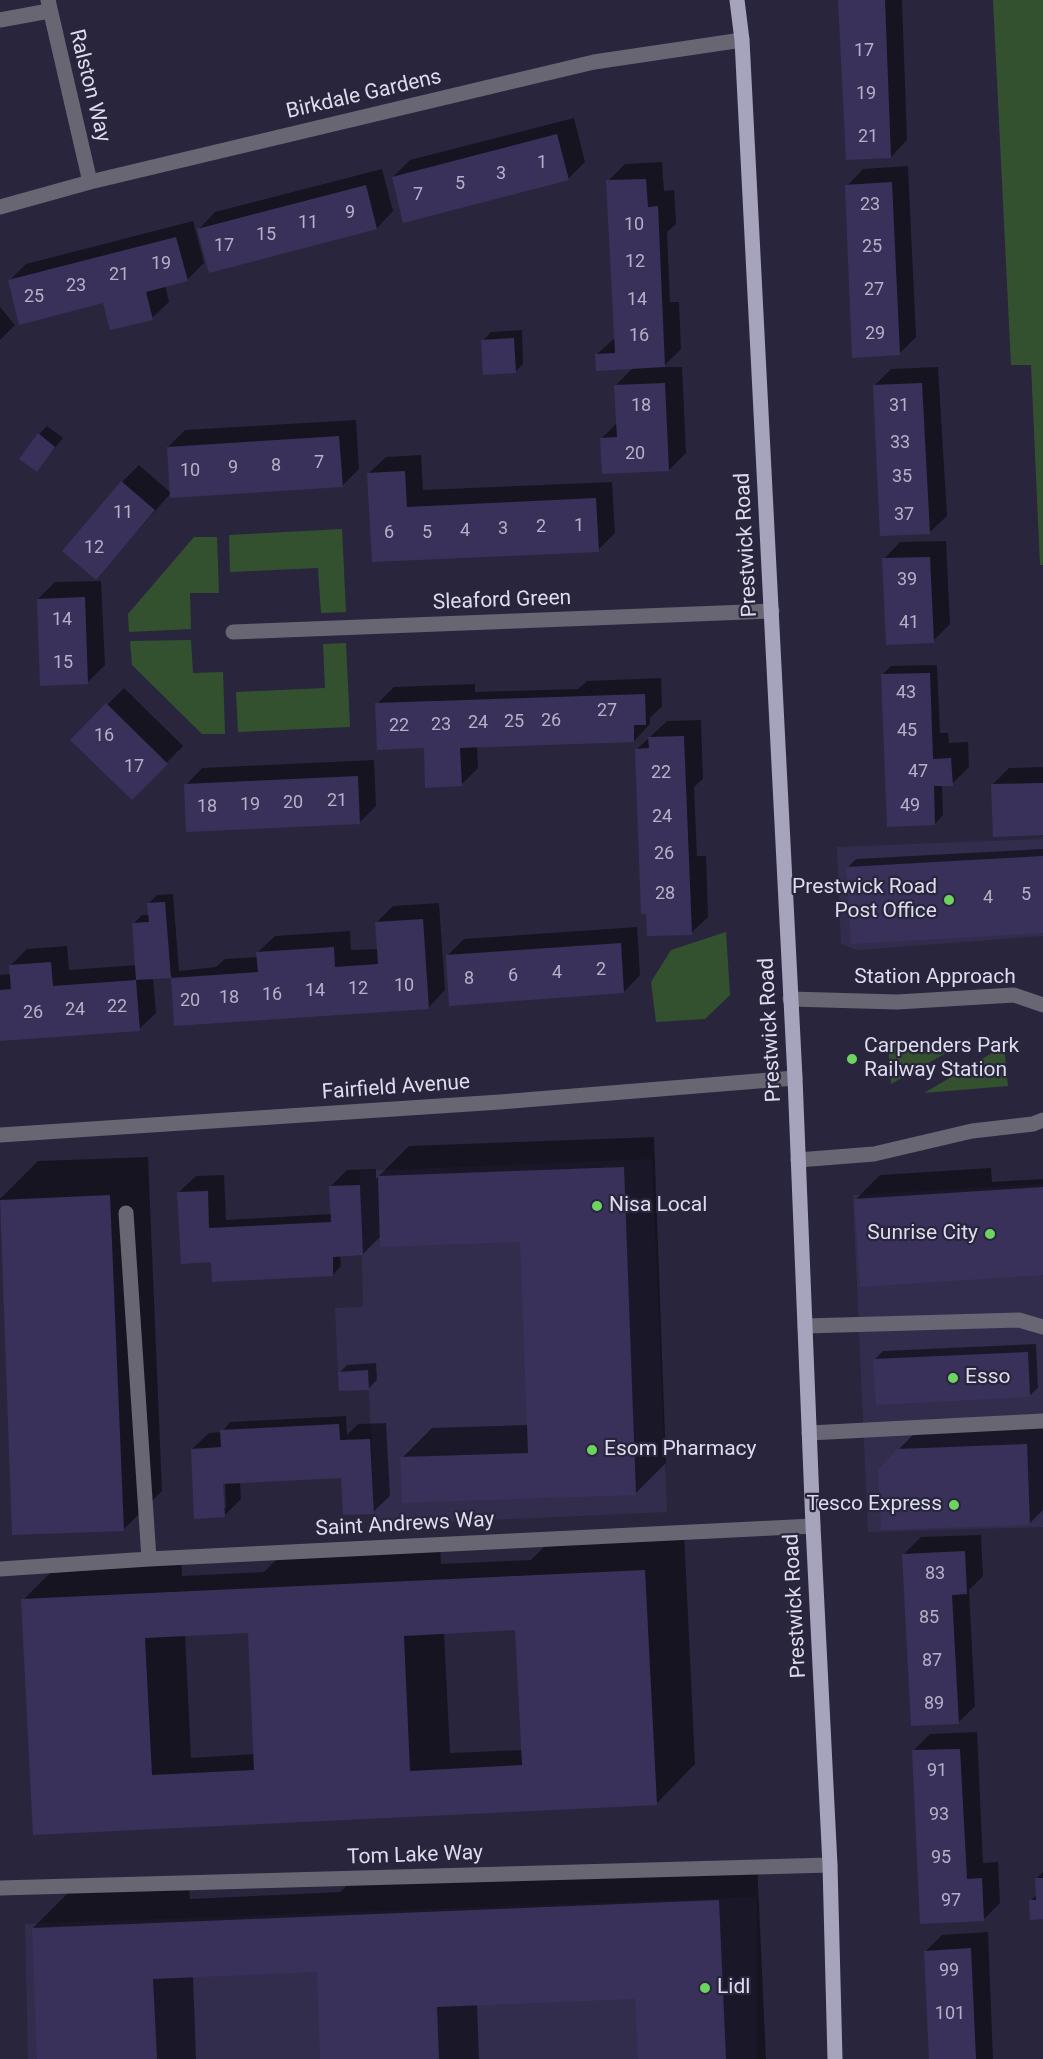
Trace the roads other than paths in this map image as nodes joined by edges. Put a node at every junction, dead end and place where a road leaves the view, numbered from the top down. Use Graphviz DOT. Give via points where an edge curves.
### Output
graph roads {
  1 [pos="737,0"];
  2 [pos="49,6"];
  3 [pos="0,20"];
  4 [pos="742,40"];
  5 [pos="90,182"];
  6 [pos="0,207"];
  7 [pos="772,611"];
  8 [pos="233,632"];
  9 [pos="790,999"];
  10 [pos="1043,1005"];
  11 [pos="795,1078"];
  12 [pos="1043,1120"];
  13 [pos="0,1136"];
  14 [pos="798,1160"];
  15 [pos="126,1213"];
  16 [pos="805,1326"];
  17 [pos="1043,1327"];
  18 [pos="1043,1421"];
  19 [pos="809,1433"];
  20 [pos="813,1526"];
  21 [pos="149,1558"];
  22 [pos="0,1569"];
  23 [pos="830,1865"];
  24 [pos="0,1888"];
  25 [pos="835,2059"];
  1 -- 4 [label="main road, Prestwick Road"];
  2 -- 3 [label="street"];
  2 -- 5 [label="street, Ralston Way"];
  4 -- 5 [label="street, Birkdale Gardens" via="594,62"];
  4 -- 7 [label="main road, Prestwick Road"];
  5 -- 6 [label="street, Birkdale Gardens"];
  7 -- 8 [label="street, Sleaford Green"];
  7 -- 9 [label="main road, Prestwick Road"];
  9 -- 10 [label="street, Station Approach" via="897,1002 1014,995"];
  9 -- 11 [label="main road, Prestwick Road"];
  11 -- 13 [label="street, Fairfield Avenue"];
  11 -- 14 [label="main road, Prestwick Road"];
  12 -- 14 [label="street" via="972,1131 874,1154"];
  14 -- 16 [label="main road, Prestwick Road"];
  15 -- 21 [label="street"];
  16 -- 17 [label="street" via="1019,1320"];
  16 -- 19 [label="main road, Prestwick Road"];
  18 -- 19 [label="street"];
  19 -- 20 [label="main road, Prestwick Road"];
  20 -- 21 [label="street, Saint Andrews Way"];
  20 -- 23 [label="main road, Prestwick Road"];
  21 -- 22 [label="street, Saint Andrews Way"];
  23 -- 24 [label="street, Tom Lake Way"];
  23 -- 25 [label="main road, Prestwick Road"];
}
